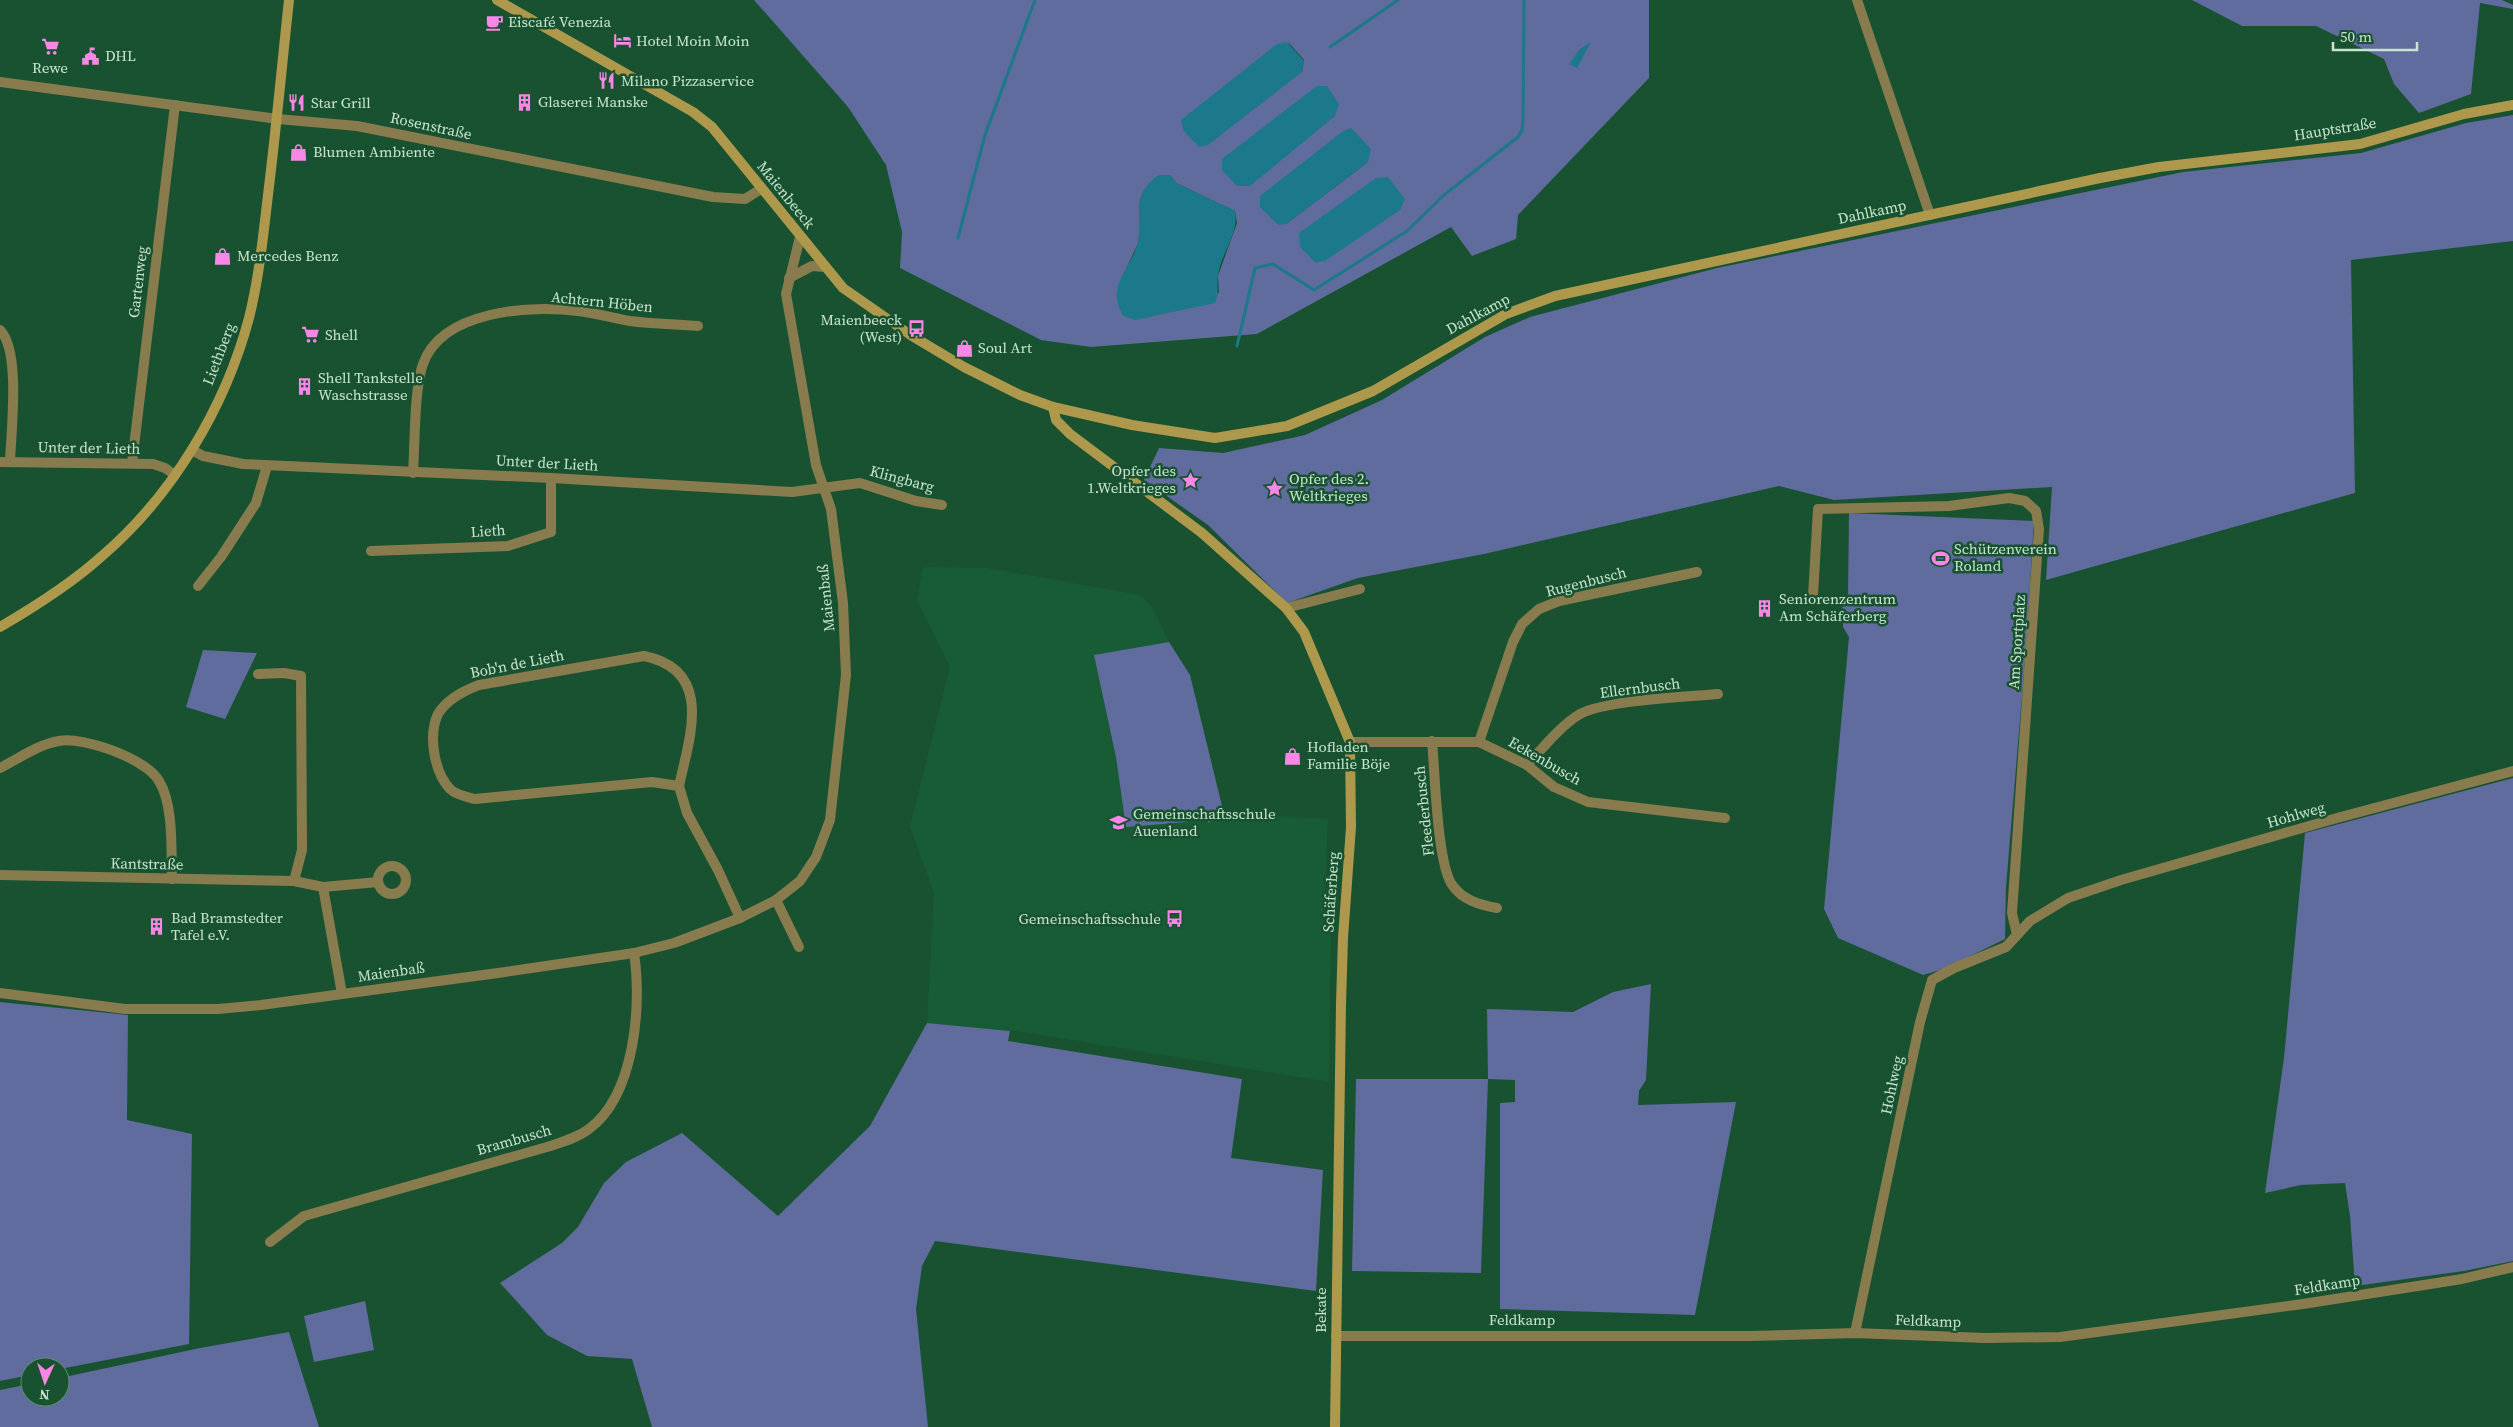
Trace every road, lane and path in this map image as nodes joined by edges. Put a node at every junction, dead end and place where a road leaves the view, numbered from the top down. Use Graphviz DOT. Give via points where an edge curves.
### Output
graph roads {
  1 [pos="289,0"];
  2 [pos="497,0"];
  3 [pos="1857,0"];
  4 [pos="0,82"];
  5 [pos="175,105"];
  6 [pos="2513,105"];
  7 [pos="278,119"];
  8 [pos="2159,167"];
  9 [pos="761,189"];
  10 [pos="1930,215"];
  11 [pos="800,237"];
  12 [pos="825,267"];
  13 [pos="789,278"];
  14 [pos="698,326"];
  15 [pos="0,330"];
  16 [pos="1053,407"];
  17 [pos="192,450"];
  18 [pos="5,462"];
  19 [pos="132,463"];
  20 [pos="267,466"];
  21 [pos="414,473"];
  22 [pos="175,475"];
  23 [pos="551,478"];
  24 [pos="825,489"];
  25 [pos="942,505"];
  26 [pos="371,551"];
  27 [pos="1697,572"];
  28 [pos="198,586"];
  29 [pos="1360,589"];
  30 [pos="1813,596"];
  31 [pos="1286,608"];
  32 [pos="0,627"];
  33 [pos="258,674"];
  34 [pos="1718,694"];
  35 [pos="1350,742"];
  36 [pos="1432,742"];
  37 [pos="1480,742"];
  38 [pos="1527,765"];
  39 [pos="0,768"];
  40 [pos="2513,771"];
  41 [pos="679,786"];
  42 [pos="1725,818"];
  43 [pos="0,875"];
  44 [pos="172,880"];
  45 [pos="294,881"];
  46 [pos="378,882"];
  47 [pos="323,887"];
  48 [pos="776,900"];
  49 [pos="1497,908"];
  50 [pos="740,918"];
  51 [pos="2017,935"];
  52 [pos="799,947"];
  53 [pos="634,953"];
  54 [pos="0,993"];
  55 [pos="342,994"];
  56 [pos="1337,1192"];
  57 [pos="270,1242"];
  58 [pos="2513,1267"];
  59 [pos="1854,1333"];
  60 [pos="1336,1336"];
  61 [pos="1335,1427"];
  1 -- 7 [label="street, Liethberg"];
  2 -- 9 [label="street, Maienbeeck" via="693,112 712,127"];
  3 -- 10 [label="street, Dahlkamp"];
  4 -- 5 [label="street, Rosenstraße"];
  5 -- 7 [label="street, Rosenstraße"];
  5 -- 19 [label="street, Gartenweg"];
  6 -- 8 [label="street, Hauptstraße" via="2464,114 2360,144"];
  7 -- 9 [label="street, Rosenstraße" via="357,126 714,197 745,199"];
  7 -- 17 [label="street, Liethberg" via="261,256 248,320 233,366"];
  8 -- 10 [label="street, Dahlkamp"];
  9 -- 11 [label="street, Maienbeeck"];
  10 -- 16 [label="street, Dahlkamp" via="1555,296 1506,314 1373,391 1287,426 1215,438 1132,425"];
  11 -- 12 [label="street, Maienbeeck"];
  11 -- 13 [label="street, Maienbaß"];
  12 -- 13 [label="street" via="812,266"];
  12 -- 16 [label="street, Maienbeeck" via="843,288 912,336 1012,392"];
  13 -- 24 [label="street, Maienbaß" via="786,294 808,423 816,465"];
  14 -- 21 [label="street, Achtern Höben" via="632,321 577,311 522,310 491,315 458,326 442,337 423,363"];
  15 -- 18 [label="street" via="13,363"];
  16 -- 31 [label="street, Schäferberg" via="1056,420 1070,434 1202,533"];
  17 -- 20 [label="street, Unter der Lieth" via="228,462"];
  17 -- 22 [label="street, Liethberg"];
  18 -- 19 [label="street, Unter der Lieth"];
  19 -- 22 [label="street, Unter der Lieth" via="165,468"];
  20 -- 21 [label="street, Unter der Lieth"];
  20 -- 28 [label="street" via="256,503"];
  21 -- 23 [label="street, Unter der Lieth"];
  22 -- 32 [label="street, Liethberg" via="104,555 66,585"];
  23 -- 24 [label="street, Unter der Lieth" via="792,492"];
  23 -- 26 [label="street, Lieth" via="551,532 508,546"];
  24 -- 25 [label="street, Klingbarg" via="860,483 916,501"];
  24 -- 48 [label="street, Maienbaß" via="831,509 843,603 846,654 837,771 830,820 816,857 800,881"];
  27 -- 37 [label="street, Rugenbusch" via="1559,601 1540,609 1522,624"];
  29 -- 31 [label="street"];
  30 -- 51 [label="street, Am Sportplatz" via="1818,509 1949,506 2009,498 2025,500 2036,511 2039,529 2012,913"];
  31 -- 35 [label="street, Schäferberg" via="1304,632"];
  33 -- 45 [label="street" via="301,676 302,850"];
  34 -- 38 [label="street, Ellernbusch" via="1607,706 1580,714"];
  35 -- 36 [label="street, Eekenbusch"];
  35 -- 56 [label="street, Schäferberg" via="1351,826 1343,938"];
  36 -- 37 [label="street, Eekenbusch"];
  36 -- 49 [label="street, Fleederbusch" via="1442,859 1452,885 1465,898"];
  37 -- 38 [label="street, Eekenbusch"];
  38 -- 42 [label="street, Eekenbusch" via="1554,786 1588,802"];
  39 -- 44 [label="street" via="48,744 73,739 117,752 139,763 159,779 163,791 169,817"];
  40 -- 51 [label="street, Hohlweg" via="2337,818 2088,891 2049,909 2026,924"];
  41 -- 41 [label="street, Bob'n de Lieth" via="652,782 489,798 462,796 450,789 436,760 434,734 438,714 456,696 479,685 644,656 661,659 676,668 687,683 692,700 691,735"];
  41 -- 50 [label="street, Bob'n de Lieth" via="686,813"];
  43 -- 44 [label="street, Kantstraße"];
  44 -- 45 [label="street, Kantstraße"];
  45 -- 47 [label="street, Kantstraße"];
  46 -- 47 [label="street, Kantstraße"];
  47 -- 55 [label="street"];
  48 -- 50 [label="street, Maienbaß"];
  48 -- 52 [label="street"];
  50 -- 53 [label="street, Maienbaß" via="674,943"];
  51 -- 59 [label="street, Hohlweg" via="2006,947 1932,980 1920,1022"];
  53 -- 55 [label="street, Maienbaß"];
  53 -- 57 [label="street, Brambusch" via="636,1033 628,1066 612,1102 590,1128 572,1139 547,1147 304,1216"];
  54 -- 55 [label="street, Maienbaß" via="126,1009 174,1010 261,1006"];
  56 -- 60 [label="street, Bekate"];
  58 -- 59 [label="street, Feldkamp" via="2303,1304 2060,1337"];
  59 -- 60 [label="street, Feldkamp"];
  60 -- 61 [label="street, Bekate"];
}
